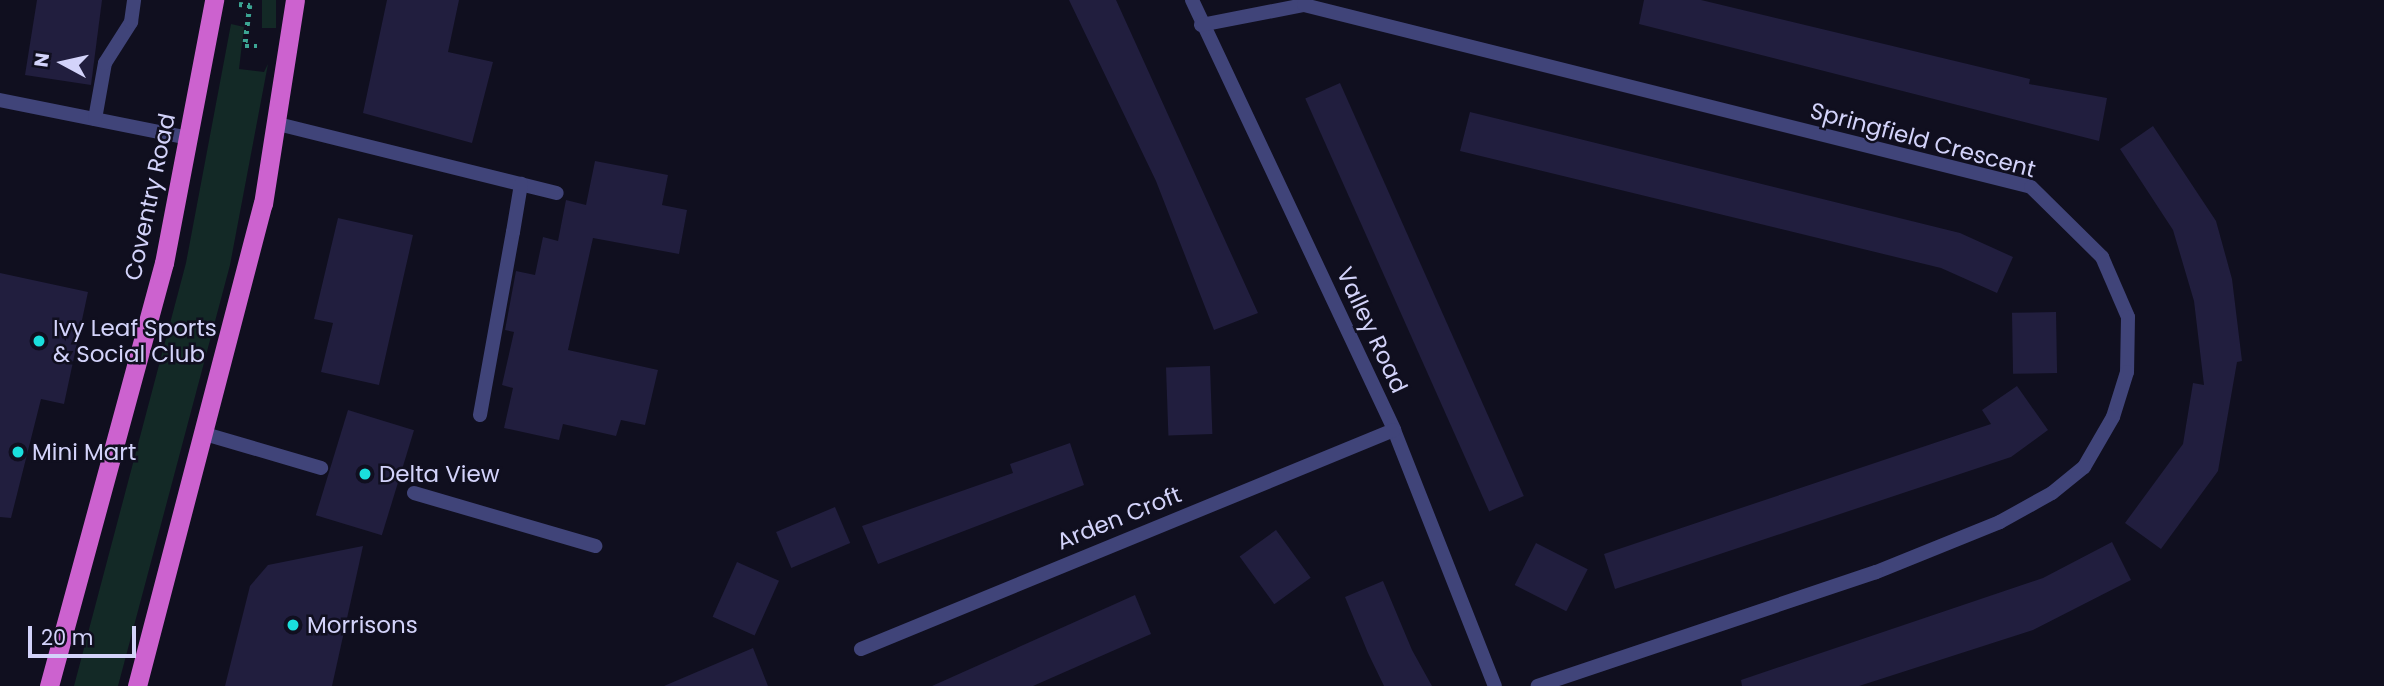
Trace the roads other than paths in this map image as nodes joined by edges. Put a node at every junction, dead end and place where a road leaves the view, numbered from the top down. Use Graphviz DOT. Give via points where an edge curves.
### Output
graph roads {
  1 [pos="134,0"];
  2 [pos="295,0"];
  3 [pos="1192,0"];
  4 [pos="214,1"];
  5 [pos="1201,25"];
  6 [pos="0,100"];
  7 [pos="95,120"];
  8 [pos="278,124"];
  9 [pos="188,138"];
  10 [pos="521,184"];
  11 [pos="557,192"];
  12 [pos="480,415"];
  13 [pos="1394,430"];
  14 [pos="205,434"];
  15 [pos="321,468"];
  16 [pos="414,493"];
  17 [pos="595,546"];
  18 [pos="861,649"];
  19 [pos="48,686"];
  20 [pos="137,686"];
  21 [pos="1495,686"];
  22 [pos="1538,686"];
  1 -- 7 [label="street" via="131,22 105,63"];
  2 -- 8 [label="highway"];
  3 -- 5 [label="street, Valley Road"];
  4 -- 9 [label="highway, Coventry Road"];
  5 -- 13 [label="street, Valley Road"];
  5 -- 22 [label="street, Springfield Crescent" via="1304,5 2031,187 2102,257 2127,317 2127,372 2113,417 2084,467 2052,493 2000,522 1876,572"];
  6 -- 7 [label="street"];
  7 -- 9 [label="street"];
  8 -- 10 [label="street"];
  8 -- 14 [label="highway"];
  9 -- 19 [label="highway, Coventry Road" via="164,263"];
  10 -- 11 [label="street"];
  10 -- 12 [label="street"];
  13 -- 18 [label="street, Arden Croft"];
  13 -- 21 [label="street, Valley Road"];
  14 -- 15 [label="street"];
  14 -- 20 [label="highway"];
  16 -- 17 [label="street"];
}
